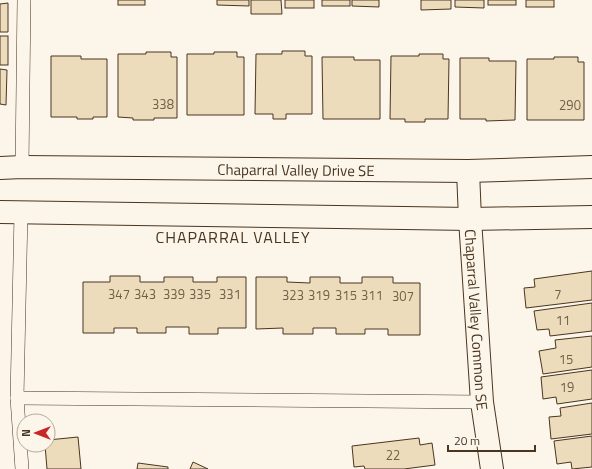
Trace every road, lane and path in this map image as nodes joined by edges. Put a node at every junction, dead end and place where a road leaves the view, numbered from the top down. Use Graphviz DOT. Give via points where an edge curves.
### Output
graph roads {
  1 [pos="24,0"];
  2 [pos="22,167"];
  3 [pos="592,167"];
  4 [pos="0,168"];
  5 [pos="468,171"];
  6 [pos="10,212"];
  7 [pos="592,217"];
  8 [pos="470,219"];
  9 [pos="17,398"];
  10 [pos="482,402"];
  11 [pos="22,469"];
  12 [pos="492,469"];
  1 -- 2 [label="lane"];
  2 -- 4 [label="street, Chaparral Valley Drive SE"];
  2 -- 5 [label="street, Chaparral Valley Drive SE"];
  3 -- 5 [label="street, Chaparral Valley Drive SE"];
  5 -- 8 [label="street, Chaparral Valley Common SE"];
  6 -- 8 [label="street"];
  6 -- 9 [label="lane"];
  7 -- 8 [label="street"];
  8 -- 10 [label="street, Chaparral Valley Common SE"];
  9 -- 10 [label="lane"];
  9 -- 11 [label="lane"];
  10 -- 12 [label="street, Chaparral Valley Common SE"];
}
